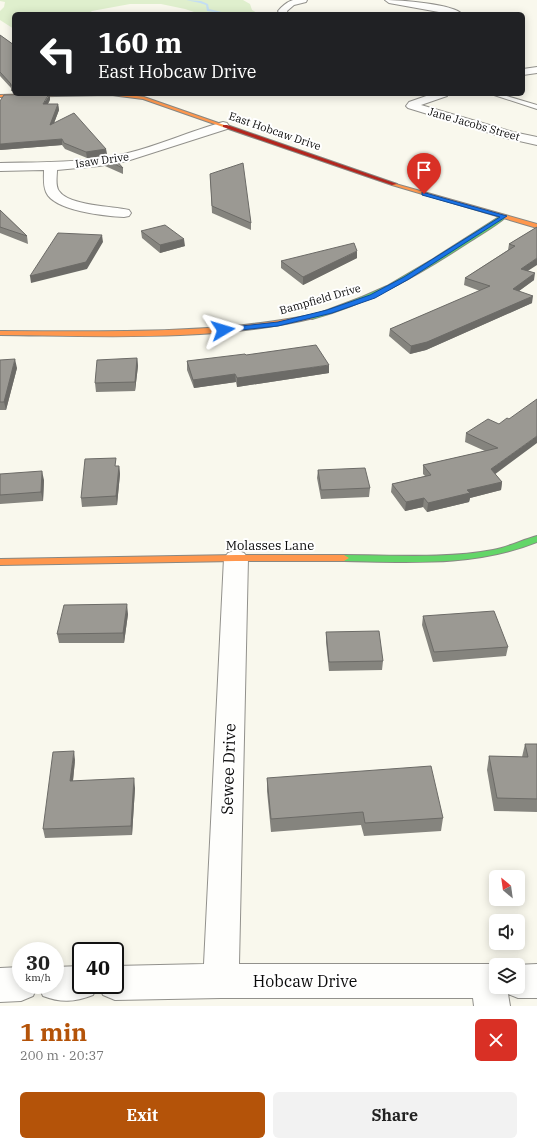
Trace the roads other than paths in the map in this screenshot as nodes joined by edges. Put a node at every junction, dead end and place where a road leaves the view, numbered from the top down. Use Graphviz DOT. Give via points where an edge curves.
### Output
graph roads {
  1 [pos="302,0"];
  2 [pos="390,0"];
  3 [pos="283,12"];
  4 [pos="453,12"];
  5 [pos="536,71"];
  6 [pos="525,72"];
  7 [pos="0,96"];
  8 [pos="12,96"];
  9 [pos="133,96"];
  10 [pos="437,96"];
  11 [pos="500,96"];
  12 [pos="530,106"];
  13 [pos="537,107"];
  14 [pos="537,111"];
  15 [pos="223,126"];
  16 [pos="537,141"];
  17 [pos="51,166"];
  18 [pos="0,167"];
  19 [pos="124,213"];
  20 [pos="504,216"];
  21 [pos="537,226"];
  22 [pos="0,333"];
  23 [pos="537,539"];
  24 [pos="236,558"];
  25 [pos="0,562"];
  26 [pos="221,981"];
  27 [pos="537,981"];
  28 [pos="124,983"];
  29 [pos="525,983"];
  30 [pos="12,984"];
  31 [pos="0,985"];
  32 [pos="489,988"];
  1 -- 3 [label="street" via="291,3"];
  2 -- 4 [label="street"];
  5 -- 6 [label="street"];
  7 -- 8 [label="street, East Hobcaw Drive"];
  9 -- 15 [label="street, East Hobcaw Drive"];
  10 -- 16 [label="street, Jane Jacobs Street" via="412,106"];
  11 -- 12 [label="lane"];
  12 -- 13 [label="lane"];
  12 -- 14 [label="lane"];
  15 -- 17 [label="street, Isaw Drive" via="131,156"];
  15 -- 20 [label="street, East Hobcaw Drive" via="411,190"];
  17 -- 18 [label="street, Isaw Drive"];
  17 -- 19 [label="street" via="51,192 55,196 77,206"];
  20 -- 21 [label="street, East Hobcaw Drive"];
  20 -- 22 [label="street, Bampfield Drive" via="406,278 372,296 330,311 278,324 181,332"];
  23 -- 24 [label="street, Molasses Lane" via="489,555 428,558"];
  24 -- 25 [label="street, Molasses Lane"];
  24 -- 26 [label="street, Sewee Drive"];
  26 -- 28 [label="street, Hobcaw Drive"];
  26 -- 32 [label="street, Hobcaw Drive"];
  27 -- 29 [label="street, Hobcaw Drive"];
  30 -- 31 [label="street"];
}
